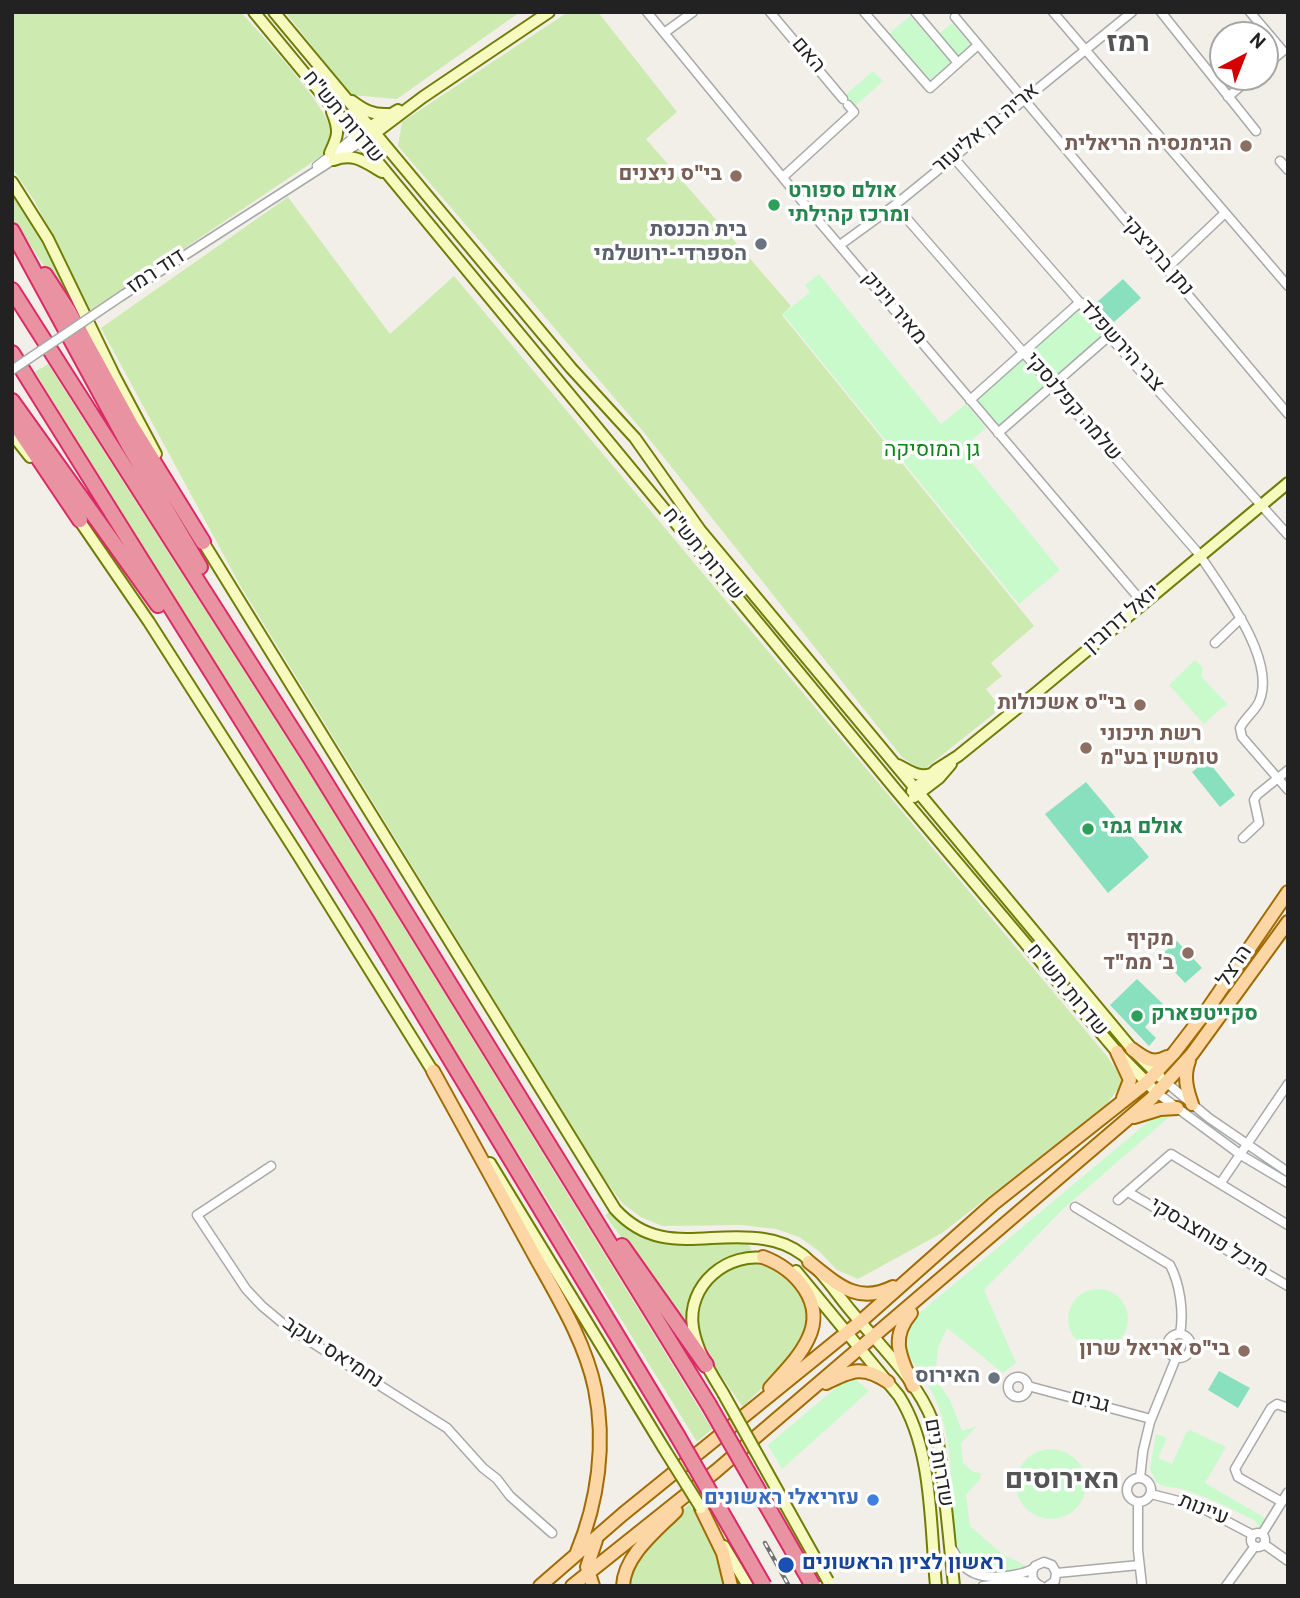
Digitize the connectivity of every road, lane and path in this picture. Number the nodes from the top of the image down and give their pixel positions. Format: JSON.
{"nodes":[{"id":1,"x":254,"y":12,"type":"edge"},
{"id":2,"x":274,"y":12,"type":"edge"},
{"id":3,"x":647,"y":12,"type":"edge"},
{"id":4,"x":693,"y":12,"type":"edge"},
{"id":5,"x":770,"y":12,"type":"edge"},
{"id":6,"x":864,"y":12,"type":"edge"},
{"id":7,"x":915,"y":12,"type":"edge"},
{"id":8,"x":1053,"y":12,"type":"edge"},
{"id":9,"x":1132,"y":12,"type":"edge"},
{"id":10,"x":1161,"y":12,"type":"edge"},
{"id":11,"x":547,"y":13,"type":"edge"},
{"id":12,"x":955,"y":17,"type":"dead end"},
{"id":13,"x":664,"y":33,"type":"junction"},
{"id":14,"x":978,"y":45,"type":"junction"},
{"id":15,"x":1086,"y":50,"type":"junction"},
{"id":16,"x":958,"y":63,"type":"junction"},
{"id":17,"x":336,"y":88,"type":"junction"},
{"id":18,"x":1234,"y":91,"type":"edge"},
{"id":19,"x":423,"y":97,"type":"junction"},
{"id":20,"x":1227,"y":97,"type":"junction"},
{"id":21,"x":327,"y":100,"type":"junction"},
{"id":22,"x":1023,"y":101,"type":"junction"},
{"id":23,"x":391,"y":113,"type":"junction"},
{"id":24,"x":387,"y":126,"type":"junction"},
{"id":25,"x":372,"y":131,"type":"junction"},
{"id":26,"x":1256,"y":131,"type":"dead end"},
{"id":27,"x":359,"y":139,"type":"junction"},
{"id":28,"x":332,"y":157,"type":"junction"},
{"id":29,"x":394,"y":157,"type":"junction"},
{"id":30,"x":954,"y":158,"type":"junction"},
{"id":31,"x":1280,"y":161,"type":"dead end"},
{"id":32,"x":1288,"y":170,"type":"edge"},
{"id":33,"x":389,"y":176,"type":"junction"},
{"id":34,"x":783,"y":177,"type":"junction"},
{"id":35,"x":12,"y":182,"type":"edge"},
{"id":36,"x":895,"y":205,"type":"junction"},
{"id":37,"x":1225,"y":213,"type":"junction"},
{"id":38,"x":12,"y":228,"type":"edge"},
{"id":39,"x":839,"y":246,"type":"junction"},
{"id":40,"x":1166,"y":269,"type":"junction"},
{"id":41,"x":1288,"y":286,"type":"edge"},
{"id":42,"x":12,"y":290,"type":"edge"},
{"id":43,"x":1080,"y":302,"type":"junction"},
{"id":44,"x":1109,"y":336,"type":"junction"},
{"id":45,"x":1023,"y":352,"type":"junction"},
{"id":46,"x":12,"y":353,"type":"edge"},
{"id":47,"x":12,"y":370,"type":"edge"},
{"id":48,"x":1052,"y":386,"type":"junction"},
{"id":49,"x":970,"y":400,"type":"junction"},
{"id":50,"x":12,"y":401,"type":"edge"},
{"id":51,"x":1288,"y":414,"type":"edge"},
{"id":52,"x":12,"y":419,"type":"edge"},
{"id":53,"x":998,"y":433,"type":"junction"},
{"id":54,"x":12,"y":434,"type":"edge"},
{"id":55,"x":1288,"y":483,"type":"edge"},
{"id":56,"x":1261,"y":504,"type":"junction"},
{"id":57,"x":80,"y":520,"type":"junction"},
{"id":58,"x":1288,"y":535,"type":"edge"},
{"id":59,"x":203,"y":542,"type":"junction"},
{"id":60,"x":1199,"y":554,"type":"junction"},
{"id":61,"x":1143,"y":603,"type":"junction"},
{"id":62,"x":1241,"y":618,"type":"junction"},
{"id":63,"x":1215,"y":643,"type":"dead end"},
{"id":64,"x":247,"y":730,"type":"junction"},
{"id":65,"x":311,"y":759,"type":"junction"},
{"id":66,"x":891,"y":761,"type":"junction"},
{"id":67,"x":1288,"y":770,"type":"edge"},
{"id":68,"x":935,"y":776,"type":"junction"},
{"id":69,"x":1279,"y":779,"type":"junction"},
{"id":70,"x":1288,"y":790,"type":"edge"},
{"id":71,"x":917,"y":791,"type":"junction"},
{"id":72,"x":906,"y":801,"type":"junction"},
{"id":73,"x":939,"y":819,"type":"junction"},
{"id":74,"x":1243,"y":838,"type":"dead end"},
{"id":75,"x":1288,"y":892,"type":"edge"},
{"id":76,"x":1288,"y":922,"type":"edge"},
{"id":77,"x":1132,"y":1049,"type":"junction"},
{"id":78,"x":1117,"y":1052,"type":"junction"},
{"id":79,"x":1174,"y":1053,"type":"junction"},
{"id":80,"x":1192,"y":1054,"type":"junction"},
{"id":81,"x":433,"y":1070,"type":"junction"},
{"id":82,"x":1155,"y":1073,"type":"junction"},
{"id":83,"x":1146,"y":1083,"type":"junction"},
{"id":84,"x":1167,"y":1083,"type":"junction"},
{"id":85,"x":1288,"y":1084,"type":"edge"},
{"id":86,"x":1157,"y":1093,"type":"junction"},
{"id":87,"x":1121,"y":1102,"type":"junction"},
{"id":88,"x":1192,"y":1104,"type":"junction"},
{"id":89,"x":1177,"y":1108,"type":"junction"},
{"id":90,"x":1130,"y":1118,"type":"junction"},
{"id":91,"x":1248,"y":1146,"type":"junction"},
{"id":92,"x":1241,"y":1155,"type":"junction"},
{"id":93,"x":562,"y":1163,"type":"junction"},
{"id":94,"x":271,"y":1166,"type":"dead end"},
{"id":95,"x":1288,"y":1172,"type":"edge"},
{"id":96,"x":1288,"y":1183,"type":"edge"},
{"id":97,"x":1223,"y":1186,"type":"junction"},
{"id":98,"x":1128,"y":1192,"type":"junction"},
{"id":99,"x":1118,"y":1200,"type":"dead end"},
{"id":100,"x":1075,"y":1207,"type":"dead end"},
{"id":101,"x":1288,"y":1225,"type":"edge"},
{"id":102,"x":763,"y":1257,"type":"junction"},
{"id":103,"x":810,"y":1262,"type":"junction"},
{"id":104,"x":919,"y":1269,"type":"junction"},
{"id":105,"x":947,"y":1275,"type":"junction"},
{"id":106,"x":1288,"y":1286,"type":"edge"},
{"id":107,"x":860,"y":1322,"type":"junction"},
{"id":108,"x":848,"y":1332,"type":"junction"},
{"id":109,"x":1180,"y":1334,"type":"junction"},
{"id":110,"x":874,"y":1338,"type":"junction"},
{"id":111,"x":861,"y":1349,"type":"junction"},
{"id":112,"x":1176,"y":1358,"type":"junction"},
{"id":113,"x":706,"y":1365,"type":"junction"},
{"id":114,"x":888,"y":1382,"type":"junction"},
{"id":115,"x":913,"y":1386,"type":"junction"},
{"id":116,"x":1028,"y":1386,"type":"dead end"},
{"id":117,"x":799,"y":1399,"type":"junction"},
{"id":118,"x":1288,"y":1408,"type":"edge"},
{"id":119,"x":1151,"y":1419,"type":"junction"},
{"id":120,"x":734,"y":1426,"type":"junction"},
{"id":121,"x":716,"y":1471,"type":"junction"},
{"id":122,"x":1140,"y":1478,"type":"junction"},
{"id":123,"x":1288,"y":1492,"type":"edge"},
{"id":124,"x":1151,"y":1494,"type":"junction"},
{"id":125,"x":1282,"y":1502,"type":"junction"},
{"id":126,"x":1138,"y":1503,"type":"junction"},
{"id":127,"x":701,"y":1508,"type":"junction"},
{"id":128,"x":552,"y":1534,"type":"dead end"},
{"id":129,"x":600,"y":1534,"type":"junction"},
{"id":130,"x":1257,"y":1534,"type":"junction"},
{"id":131,"x":949,"y":1542,"type":"junction"},
{"id":132,"x":1259,"y":1545,"type":"junction"},
{"id":133,"x":576,"y":1554,"type":"junction"},
{"id":134,"x":1288,"y":1561,"type":"edge"},
{"id":135,"x":1139,"y":1565,"type":"junction"},
{"id":136,"x":1034,"y":1568,"type":"junction"},
{"id":137,"x":588,"y":1573,"type":"junction"},
{"id":138,"x":1056,"y":1573,"type":"junction"},
{"id":139,"x":830,"y":1583,"type":"edge"},
{"id":140,"x":1039,"y":1585,"type":"edge"},
{"id":141,"x":540,"y":1586,"type":"edge"},
{"id":142,"x":572,"y":1586,"type":"edge"},
{"id":143,"x":593,"y":1586,"type":"edge"},
{"id":144,"x":623,"y":1586,"type":"edge"},
{"id":145,"x":731,"y":1586,"type":"edge"},
{"id":146,"x":748,"y":1586,"type":"edge"},
{"id":147,"x":764,"y":1586,"type":"edge"},
{"id":148,"x":813,"y":1586,"type":"edge"},
{"id":149,"x":936,"y":1586,"type":"edge"},
{"id":150,"x":954,"y":1586,"type":"edge"},
{"id":151,"x":984,"y":1586,"type":"edge"},
{"id":152,"x":1048,"y":1586,"type":"edge"},
{"id":153,"x":1142,"y":1586,"type":"edge"},
{"id":154,"x":1226,"y":1586,"type":"edge"}],
"edges":[{"from":1,"to":21,"type":"main road","name":"שדרות תש\"ח"},
{"from":2,"to":17,"type":"main road","name":"שדרות תש\"ח"},
{"from":3,"to":13,"type":"street","name":"מאיר ויניק"},
{"from":4,"to":13,"type":"street"},
{"from":5,"to":34,"type":"street","name":"האם"},
{"from":6,"to":16,"type":"street"},
{"from":7,"to":16,"type":"street"},
{"from":8,"to":15,"type":"street"},
{"from":9,"to":15,"type":"street","name":"אריה בן אליעזר"},
{"from":10,"to":20,"type":"street"},
{"from":11,"to":19,"type":"main road","name":"דוד רמז"},
{"from":12,"to":14,"type":"street","name":"נתן ברניצקי"},
{"from":13,"to":34,"type":"street","name":"מאיר ויניק"},
{"from":14,"to":16,"type":"street"},
{"from":14,"to":22,"type":"street","name":"נתן ברניצקי"},
{"from":15,"to":22,"type":"street","name":"אריה בן אליעזר"},
{"from":15,"to":37,"type":"street"},
{"from":17,"to":23,"type":"main road"},
{"from":17,"to":25,"type":"main road","name":"שדרות תש\"ח"},
{"from":18,"to":20,"type":"street"},
{"from":19,"to":23,"type":"main road","name":"דוד רמז"},
{"from":19,"to":24,"type":"main road","name":"דוד רמז"},
{"from":20,"to":26,"type":"street"},
{"from":21,"to":27,"type":"main road","name":"שדרות תש\"ח"},
{"from":21,"to":28,"type":"main road"},
{"from":22,"to":30,"type":"street","name":"אריה בן אליעזר"},
{"from":22,"to":40,"type":"street","name":"נתן ברניצקי"},
{"from":23,"to":25,"type":"main road","name":"דוד רמז"},
{"from":24,"to":25,"type":"main road","name":"דוד רמז"},
{"from":24,"to":29,"type":"main road"},
{"from":25,"to":27,"type":"main road","name":"דוד רמז"},
{"from":25,"to":29,"type":"main road","name":"שדרות תש\"ח"},
{"from":27,"to":28,"type":"street","name":"דוד רמז"},
{"from":27,"to":33,"type":"main road","name":"שדרות תש\"ח"},
{"from":28,"to":33,"type":"main road"},
{"from":28,"to":47,"type":"street","name":"דוד רמז","bridge":true},
{"from":29,"to":66,"type":"main road","name":"שדרות תש\"ח"},
{"from":30,"to":36,"type":"street","name":"אריה בן אליעזר"},
{"from":30,"to":43,"type":"street","name":"צבי הירשפלד"},
{"from":31,"to":32,"type":"street"},
{"from":33,"to":72,"type":"main road","name":"שדרות תש\"ח"},
{"from":34,"to":39,"type":"street","name":"מאיר ויניק"},
{"from":35,"to":59,"type":"main road","name":"שדרות נים"},
{"from":36,"to":39,"type":"street","name":"אריה בן אליעזר"},
{"from":36,"to":45,"type":"street","name":"שלמה קפלנסקי"},
{"from":37,"to":40,"type":"street"},
{"from":37,"to":41,"type":"street"},
{"from":38,"to":59,"type":"highway"},
{"from":38,"to":65,"type":"highway"},
{"from":39,"to":49,"type":"street","name":"מאיר ויניק"},
{"from":40,"to":51,"type":"street","name":"נתן ברניצקי"},
{"from":42,"to":65,"type":"highway"},
{"from":43,"to":44,"type":"street","name":"צבי הירשפלד"},
{"from":43,"to":45,"type":"street"},
{"from":44,"to":48,"type":"street"},
{"from":44,"to":56,"type":"street","name":"צבי הירשפלד"},
{"from":45,"to":48,"type":"street","name":"שלמה קפלנסקי"},
{"from":45,"to":49,"type":"street"},
{"from":46,"to":64,"type":"highway"},
{"from":48,"to":53,"type":"street"},
{"from":48,"to":60,"type":"street","name":"שלמה קפלנסקי"},
{"from":49,"to":53,"type":"street","name":"מאיר ויניק"},
{"from":50,"to":64,"type":"highway"},
{"from":52,"to":57,"type":"highway"},
{"from":53,"to":61,"type":"street","name":"מאיר ויניק"},
{"from":54,"to":57,"type":"main road"},
{"from":55,"to":56,"type":"main road","name":"יואל דרובין"},
{"from":56,"to":58,"type":"street","name":"צבי הירשפלד"},
{"from":56,"to":60,"type":"main road","name":"יואל דרובין"},
{"from":57,"to":81,"type":"main road"},
{"from":59,"to":103,"type":"main road","name":"שדרות נים"},
{"from":60,"to":61,"type":"main road","name":"יואל דרובין"},
{"from":60,"to":62,"type":"street","name":"שלמה קפלנסקי"},
{"from":61,"to":68,"type":"main road","name":"יואל דרובין"},
{"from":62,"to":63,"type":"street"},
{"from":62,"to":69,"type":"street","name":"שלמה קפלנסקי"},
{"from":64,"to":147,"type":"highway","bridge":true},
{"from":65,"to":93,"type":"highway"},
{"from":66,"to":68,"type":"main road"},
{"from":66,"to":71,"type":"main road","name":"שדרות תש\"ח"},
{"from":67,"to":69,"type":"street"},
{"from":68,"to":71,"type":"main road","name":"יואל דרובין"},
{"from":68,"to":73,"type":"main road"},
{"from":69,"to":70,"type":"street"},
{"from":69,"to":74,"type":"street"},
{"from":71,"to":72,"type":"main road","name":"יואל דרובין"},
{"from":71,"to":73,"type":"main road","name":"שדרות תש\"ח"},
{"from":72,"to":78,"type":"main road","name":"שדרות תש\"ח"},
{"from":73,"to":77,"type":"main road","name":"שדרות תש\"ח"},
{"from":75,"to":79,"type":"main road","name":"הרצל"},
{"from":76,"to":80,"type":"main road","name":"הרצל"},
{"from":77,"to":79,"type":"main road"},
{"from":77,"to":82,"type":"main road","name":"שדרות תש\"ח"},
{"from":78,"to":83,"type":"main road","name":"שדרות תש\"ח"},
{"from":78,"to":87,"type":"main road"},
{"from":79,"to":82,"type":"main road","name":"הרצל"},
{"from":80,"to":84,"type":"main road","name":"הרצל"},
{"from":80,"to":88,"type":"main road"},
{"from":81,"to":127,"type":"main road","bridge":true},
{"from":81,"to":133,"type":"main road"},
{"from":82,"to":83,"type":"main road","name":"הרצל"},
{"from":82,"to":84,"type":"main road","name":"שדרות תש\"ח"},
{"from":83,"to":86,"type":"main road","name":"שדרות תש\"ח"},
{"from":83,"to":87,"type":"main road","name":"הרצל"},
{"from":84,"to":86,"type":"main road","name":"הרצל"},
{"from":84,"to":88,"type":"street"},
{"from":85,"to":91,"type":"street"},
{"from":86,"to":89,"type":"street"},
{"from":86,"to":90,"type":"main road","name":"הרצל"},
{"from":87,"to":104,"type":"main road","name":"הרצל"},
{"from":88,"to":91,"type":"street"},
{"from":89,"to":90,"type":"main road"},
{"from":89,"to":92,"type":"street"},
{"from":90,"to":105,"type":"main road","name":"הרצל"},
{"from":91,"to":92,"type":"street"},
{"from":91,"to":95,"type":"street"},
{"from":92,"to":96,"type":"street"},
{"from":92,"to":97,"type":"street"},
{"from":93,"to":113,"type":"highway"},
{"from":93,"to":148,"type":"highway","bridge":true},
{"from":94,"to":128,"type":"street","name":"נחמיאס יעקב"},
{"from":97,"to":98,"type":"street","name":"מיכל פוחצבסקי"},
{"from":97,"to":101,"type":"street","name":"מיכל פוחצבסקי"},
{"from":98,"to":99,"type":"street","name":"מיכל פוחצבסקי"},
{"from":98,"to":106,"type":"street","name":"מיכל פוחצבסקי"},
{"from":100,"to":109,"type":"street"},
{"from":102,"to":108,"type":"main road","name":"שדרות נים"},
{"from":102,"to":113,"type":"main road"},
{"from":102,"to":120,"type":"main road"},
{"from":103,"to":104,"type":"main road"},
{"from":103,"to":107,"type":"main road","name":"שדרות נים"},
{"from":104,"to":107,"type":"main road"},
{"from":105,"to":110,"type":"main road"},
{"from":105,"to":115,"type":"main road"},
{"from":107,"to":108,"type":"main road"},
{"from":107,"to":110,"type":"main road","name":"שדרות נים"},
{"from":108,"to":111,"type":"main road","name":"שדרות נים"},
{"from":108,"to":120,"type":"main road"},
{"from":109,"to":112,"type":"street"},
{"from":109,"to":112,"type":"street"},
{"from":110,"to":111,"type":"main road"},
{"from":110,"to":115,"type":"main road","name":"שדרות נים"},
{"from":111,"to":114,"type":"main road","name":"שדרות נים"},
{"from":111,"to":117,"type":"main road"},
{"from":112,"to":119,"type":"street"},
{"from":113,"to":139,"type":"main road","bridge":true},
{"from":114,"to":117,"type":"main road"},
{"from":114,"to":149,"type":"main road","name":"שדרות נים"},
{"from":115,"to":131,"type":"main road","name":"שדרות נים"},
{"from":116,"to":119,"type":"street","name":"גבים"},
{"from":117,"to":121,"type":"main road"},
{"from":118,"to":125,"type":"street"},
{"from":119,"to":122,"type":"street"},
{"from":120,"to":129,"type":"main road"},
{"from":121,"to":137,"type":"main road"},
{"from":121,"to":144,"type":"main road"},
{"from":122,"to":124,"type":"street"},
{"from":122,"to":126,"type":"street"},
{"from":123,"to":125,"type":"street"},
{"from":124,"to":126,"type":"street"},
{"from":124,"to":130,"type":"street","name":"עיינות"},
{"from":125,"to":130,"type":"street"},
{"from":126,"to":135,"type":"street"},
{"from":127,"to":145,"type":"main road"},
{"from":127,"to":146,"type":"main road"},
{"from":129,"to":133,"type":"main road"},
{"from":129,"to":137,"type":"main road"},
{"from":130,"to":132,"type":"street"},
{"from":130,"to":132,"type":"street"},
{"from":131,"to":136,"type":"street"},
{"from":131,"to":150,"type":"main road","name":"שדרות נים"},
{"from":132,"to":134,"type":"street"},
{"from":132,"to":154,"type":"street"},
{"from":133,"to":141,"type":"main road"},
{"from":135,"to":138,"type":"street"},
{"from":135,"to":153,"type":"street"},
{"from":136,"to":138,"type":"street"},
{"from":136,"to":140,"type":"street"},
{"from":137,"to":142,"type":"main road"},
{"from":137,"to":143,"type":"main road"},
{"from":138,"to":152,"type":"street"},
{"from":140,"to":151,"type":"street"}]}
